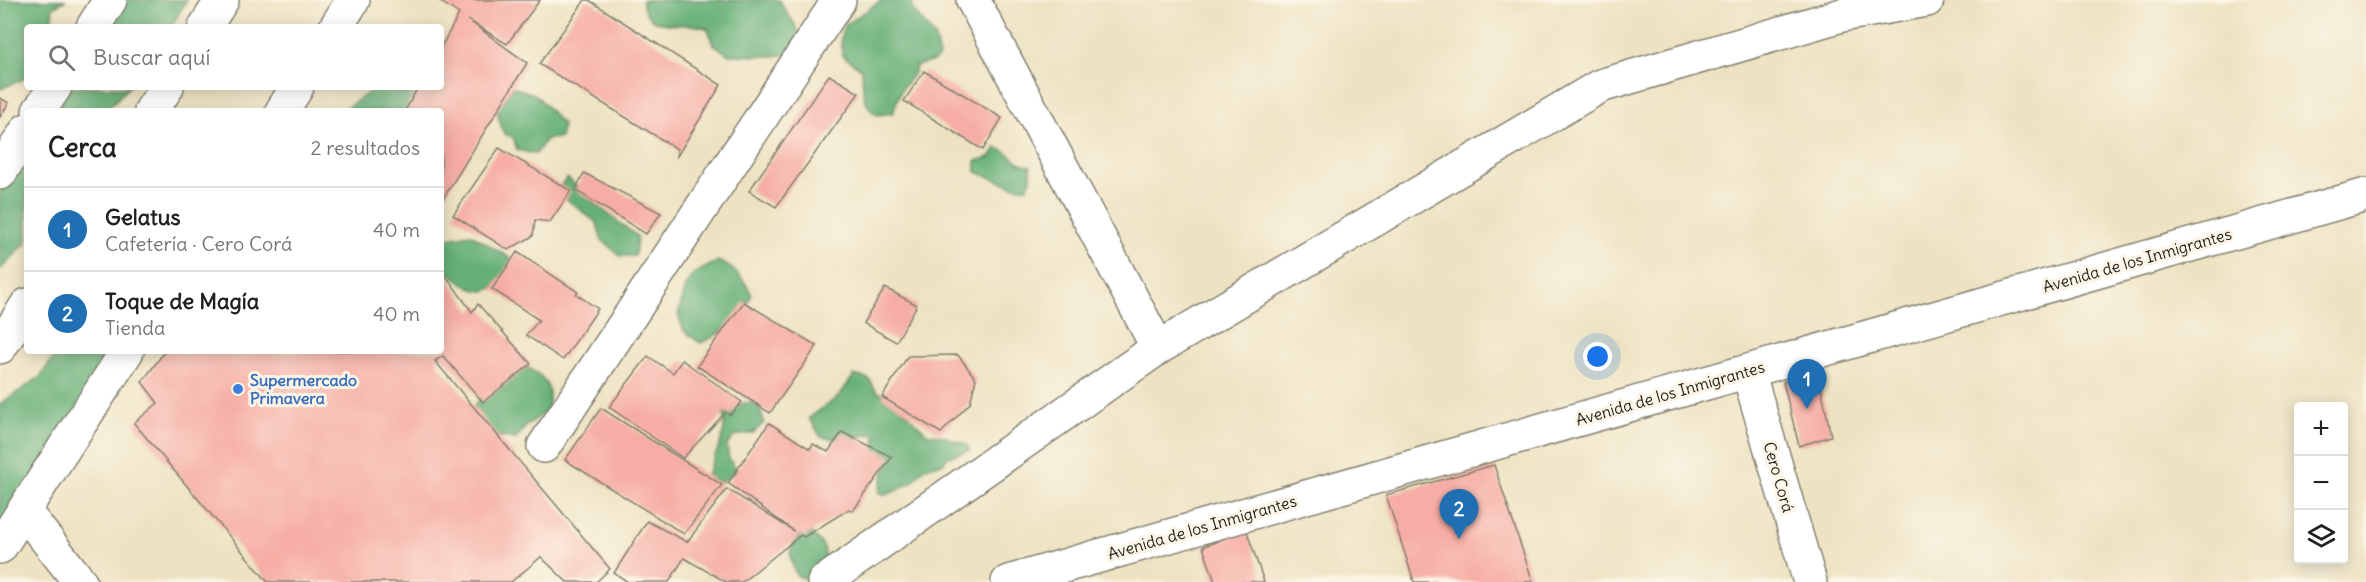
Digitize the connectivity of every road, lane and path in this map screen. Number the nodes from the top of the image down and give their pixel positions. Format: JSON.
{"nodes":[{"id":1,"x":110,"y":0,"type":"edge"},
{"id":2,"x":222,"y":0,"type":"edge"},
{"id":3,"x":353,"y":0,"type":"edge"},
{"id":4,"x":838,"y":0,"type":"edge"},
{"id":5,"x":973,"y":0,"type":"edge"},
{"id":6,"x":1927,"y":0,"type":"edge"},
{"id":7,"x":1837,"y":7,"type":"edge"},
{"id":8,"x":95,"y":24,"type":"edge"},
{"id":9,"x":207,"y":24,"type":"edge"},
{"id":10,"x":338,"y":24,"type":"edge"},
{"id":11,"x":53,"y":90,"type":"edge"},
{"id":12,"x":164,"y":90,"type":"edge"},
{"id":13,"x":295,"y":90,"type":"edge"},
{"id":14,"x":41,"y":108,"type":"edge"},
{"id":15,"x":153,"y":108,"type":"edge"},
{"id":16,"x":284,"y":108,"type":"edge"},
{"id":17,"x":24,"y":135,"type":"edge"},
{"id":18,"x":0,"y":173,"type":"edge"},
{"id":19,"x":2366,"y":195,"type":"edge"},
{"id":20,"x":24,"y":309,"type":"edge"},
{"id":21,"x":0,"y":347,"type":"edge"},
{"id":22,"x":1158,"y":348,"type":"junction"},
{"id":23,"x":125,"y":354,"type":"edge"},
{"id":24,"x":1748,"y":371,"type":"junction"},
{"id":25,"x":544,"y":446,"type":"dead end"},
{"id":26,"x":24,"y":511,"type":"junction"},
{"id":27,"x":0,"y":547,"type":"edge"},
{"id":28,"x":1051,"y":576,"type":"edge"},
{"id":29,"x":80,"y":582,"type":"edge"},
{"id":30,"x":824,"y":582,"type":"edge"},
{"id":31,"x":1008,"y":582,"type":"edge"},
{"id":32,"x":1810,"y":582,"type":"edge"}],
"edges":[{"from":1,"to":8,"type":"main road"},
{"from":2,"to":9,"type":"main road"},
{"from":3,"to":10,"type":"main road"},
{"from":4,"to":25,"type":"main road"},
{"from":5,"to":22,"type":"main road"},
{"from":6,"to":7,"type":"main road"},
{"from":7,"to":22,"type":"main road"},
{"from":11,"to":14,"type":"main road"},
{"from":12,"to":15,"type":"main road"},
{"from":13,"to":16,"type":"main road"},
{"from":17,"to":18,"type":"main road"},
{"from":19,"to":24,"type":"main road","name":"Avenida de los Inmigrantes"},
{"from":20,"to":21,"type":"main road"},
{"from":22,"to":30,"type":"main road"},
{"from":23,"to":26,"type":"main road"},
{"from":24,"to":28,"type":"main road","name":"Avenida de los Inmigrantes"},
{"from":24,"to":32,"type":"main road","name":"Cero Corá"},
{"from":26,"to":27,"type":"main road"},
{"from":26,"to":29,"type":"main road"},
{"from":28,"to":31,"type":"main road","name":"Avenida de los Inmigrantes"}]}
